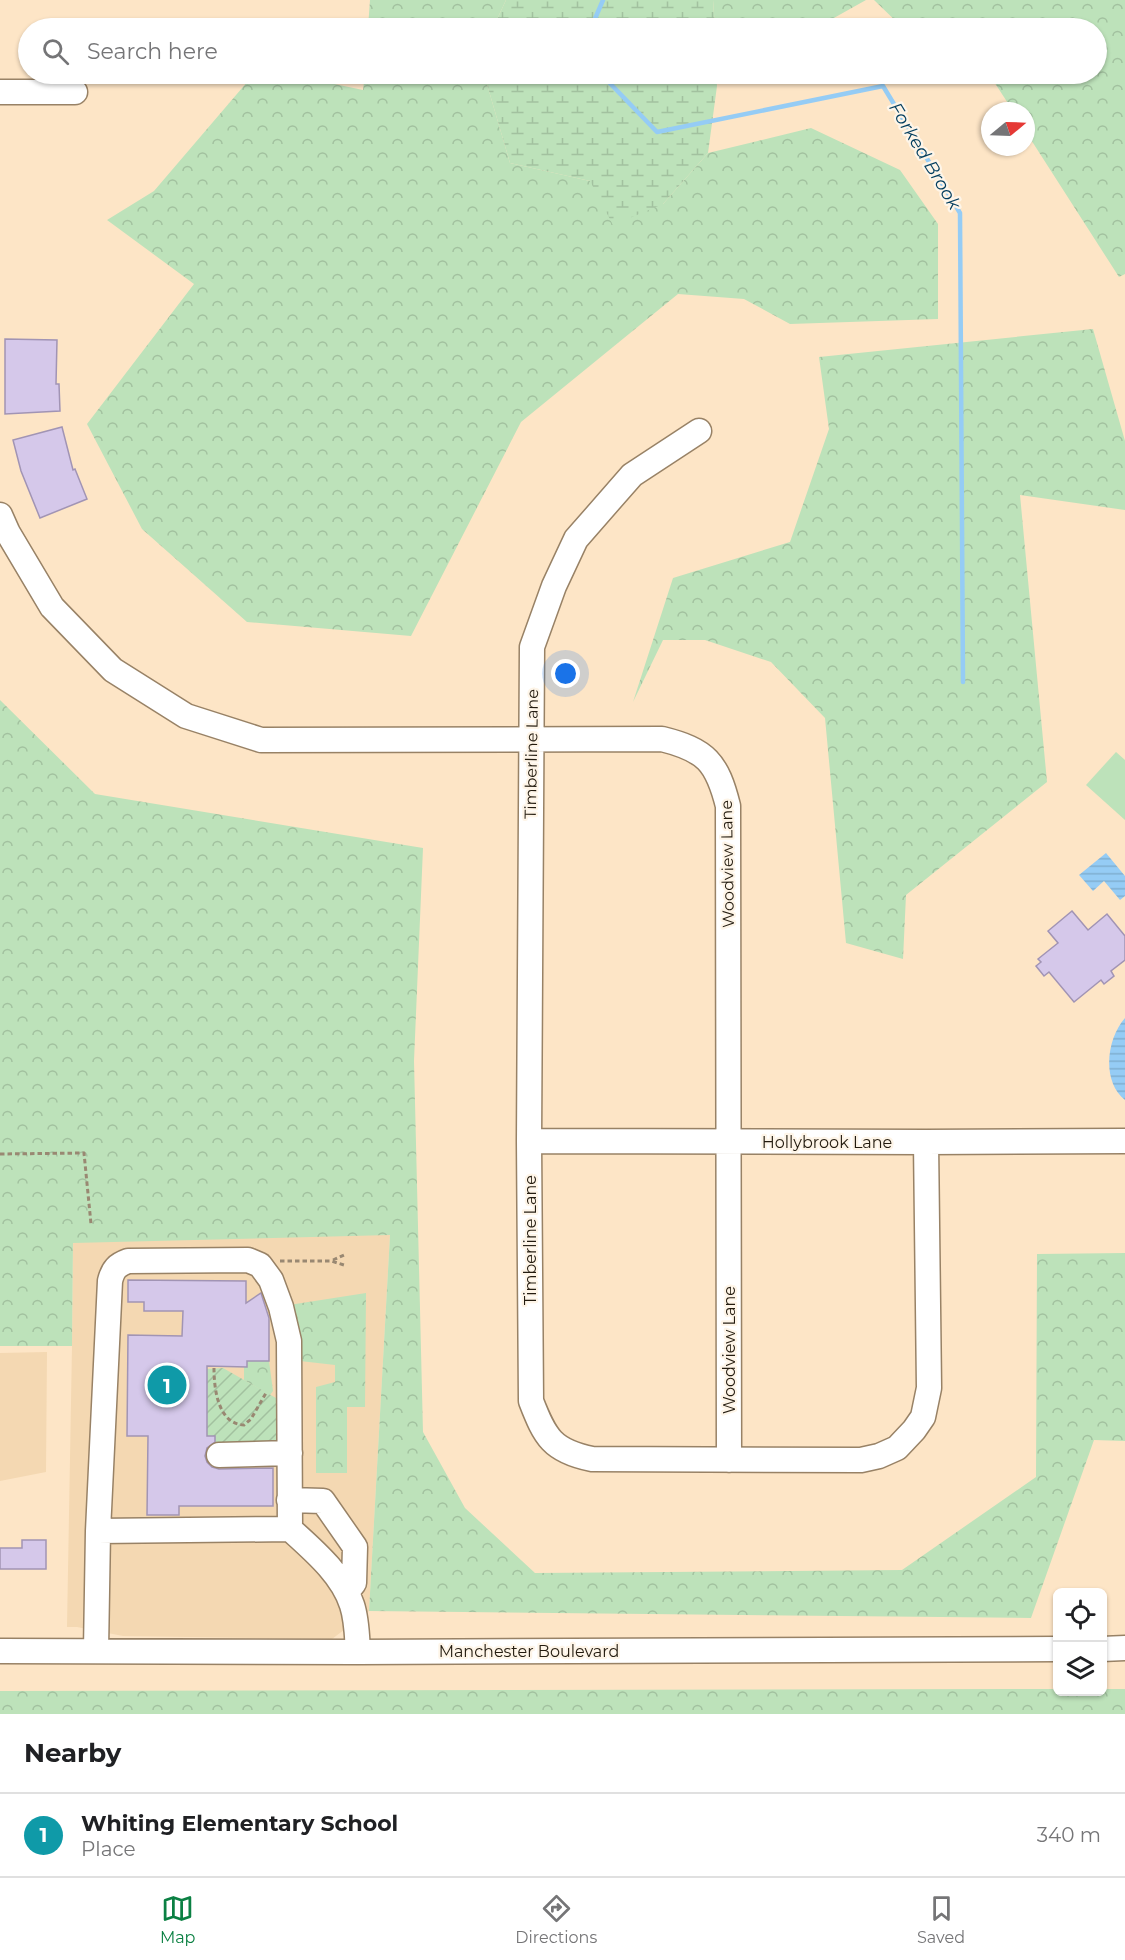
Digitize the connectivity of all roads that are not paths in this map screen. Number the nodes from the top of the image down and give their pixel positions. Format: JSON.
{"nodes":[{"id":1,"x":0,"y":92,"type":"edge"},
{"id":2,"x":75,"y":92,"type":"dead end"},
{"id":3,"x":699,"y":431,"type":"dead end"},
{"id":4,"x":0,"y":515,"type":"edge"},
{"id":5,"x":530,"y":738,"type":"junction"},
{"id":6,"x":529,"y":1141,"type":"junction"},
{"id":7,"x":728,"y":1141,"type":"junction"},
{"id":8,"x":1125,"y":1141,"type":"edge"},
{"id":9,"x":926,"y":1142,"type":"junction"},
{"id":10,"x":290,"y":1453,"type":"junction"},
{"id":11,"x":219,"y":1455,"type":"dead end"},
{"id":12,"x":729,"y":1460,"type":"junction"},
{"id":13,"x":289,"y":1500,"type":"junction"},
{"id":14,"x":290,"y":1529,"type":"junction"},
{"id":15,"x":98,"y":1531,"type":"junction"},
{"id":16,"x":347,"y":1592,"type":"junction"},
{"id":17,"x":1107,"y":1648,"type":"edge"},
{"id":18,"x":1125,"y":1648,"type":"edge"},
{"id":19,"x":1053,"y":1649,"type":"edge"},
{"id":20,"x":0,"y":1650,"type":"edge"},
{"id":21,"x":96,"y":1650,"type":"junction"},
{"id":22,"x":358,"y":1652,"type":"junction"}],
"edges":[{"from":1,"to":2,"type":"street"},
{"from":3,"to":5,"type":"street","name":"Timberline Lane"},
{"from":4,"to":5,"type":"street","name":"Woodview Lane"},
{"from":5,"to":6,"type":"street","name":"Timberline Lane"},
{"from":5,"to":7,"type":"street","name":"Woodview Lane"},
{"from":6,"to":7,"type":"street","name":"Hollybrook Lane"},
{"from":6,"to":12,"type":"street","name":"Timberline Lane"},
{"from":7,"to":9,"type":"street","name":"Hollybrook Lane"},
{"from":7,"to":12,"type":"street","name":"Woodview Lane"},
{"from":8,"to":9,"type":"street","name":"Hollybrook Lane"},
{"from":9,"to":12,"type":"street","name":"Timberline Lane"},
{"from":10,"to":11,"type":"street"},
{"from":10,"to":13,"type":"street"},
{"from":10,"to":15,"type":"street"},
{"from":13,"to":14,"type":"street"},
{"from":13,"to":16,"type":"street"},
{"from":14,"to":15,"type":"street"},
{"from":14,"to":16,"type":"street"},
{"from":15,"to":21,"type":"street"},
{"from":16,"to":22,"type":"street"},
{"from":17,"to":18,"type":"street"},
{"from":19,"to":22,"type":"street","name":"Manchester Boulevard"},
{"from":20,"to":21,"type":"street","name":"Manchester Boulevard"},
{"from":21,"to":22,"type":"street","name":"Manchester Boulevard"}]}
